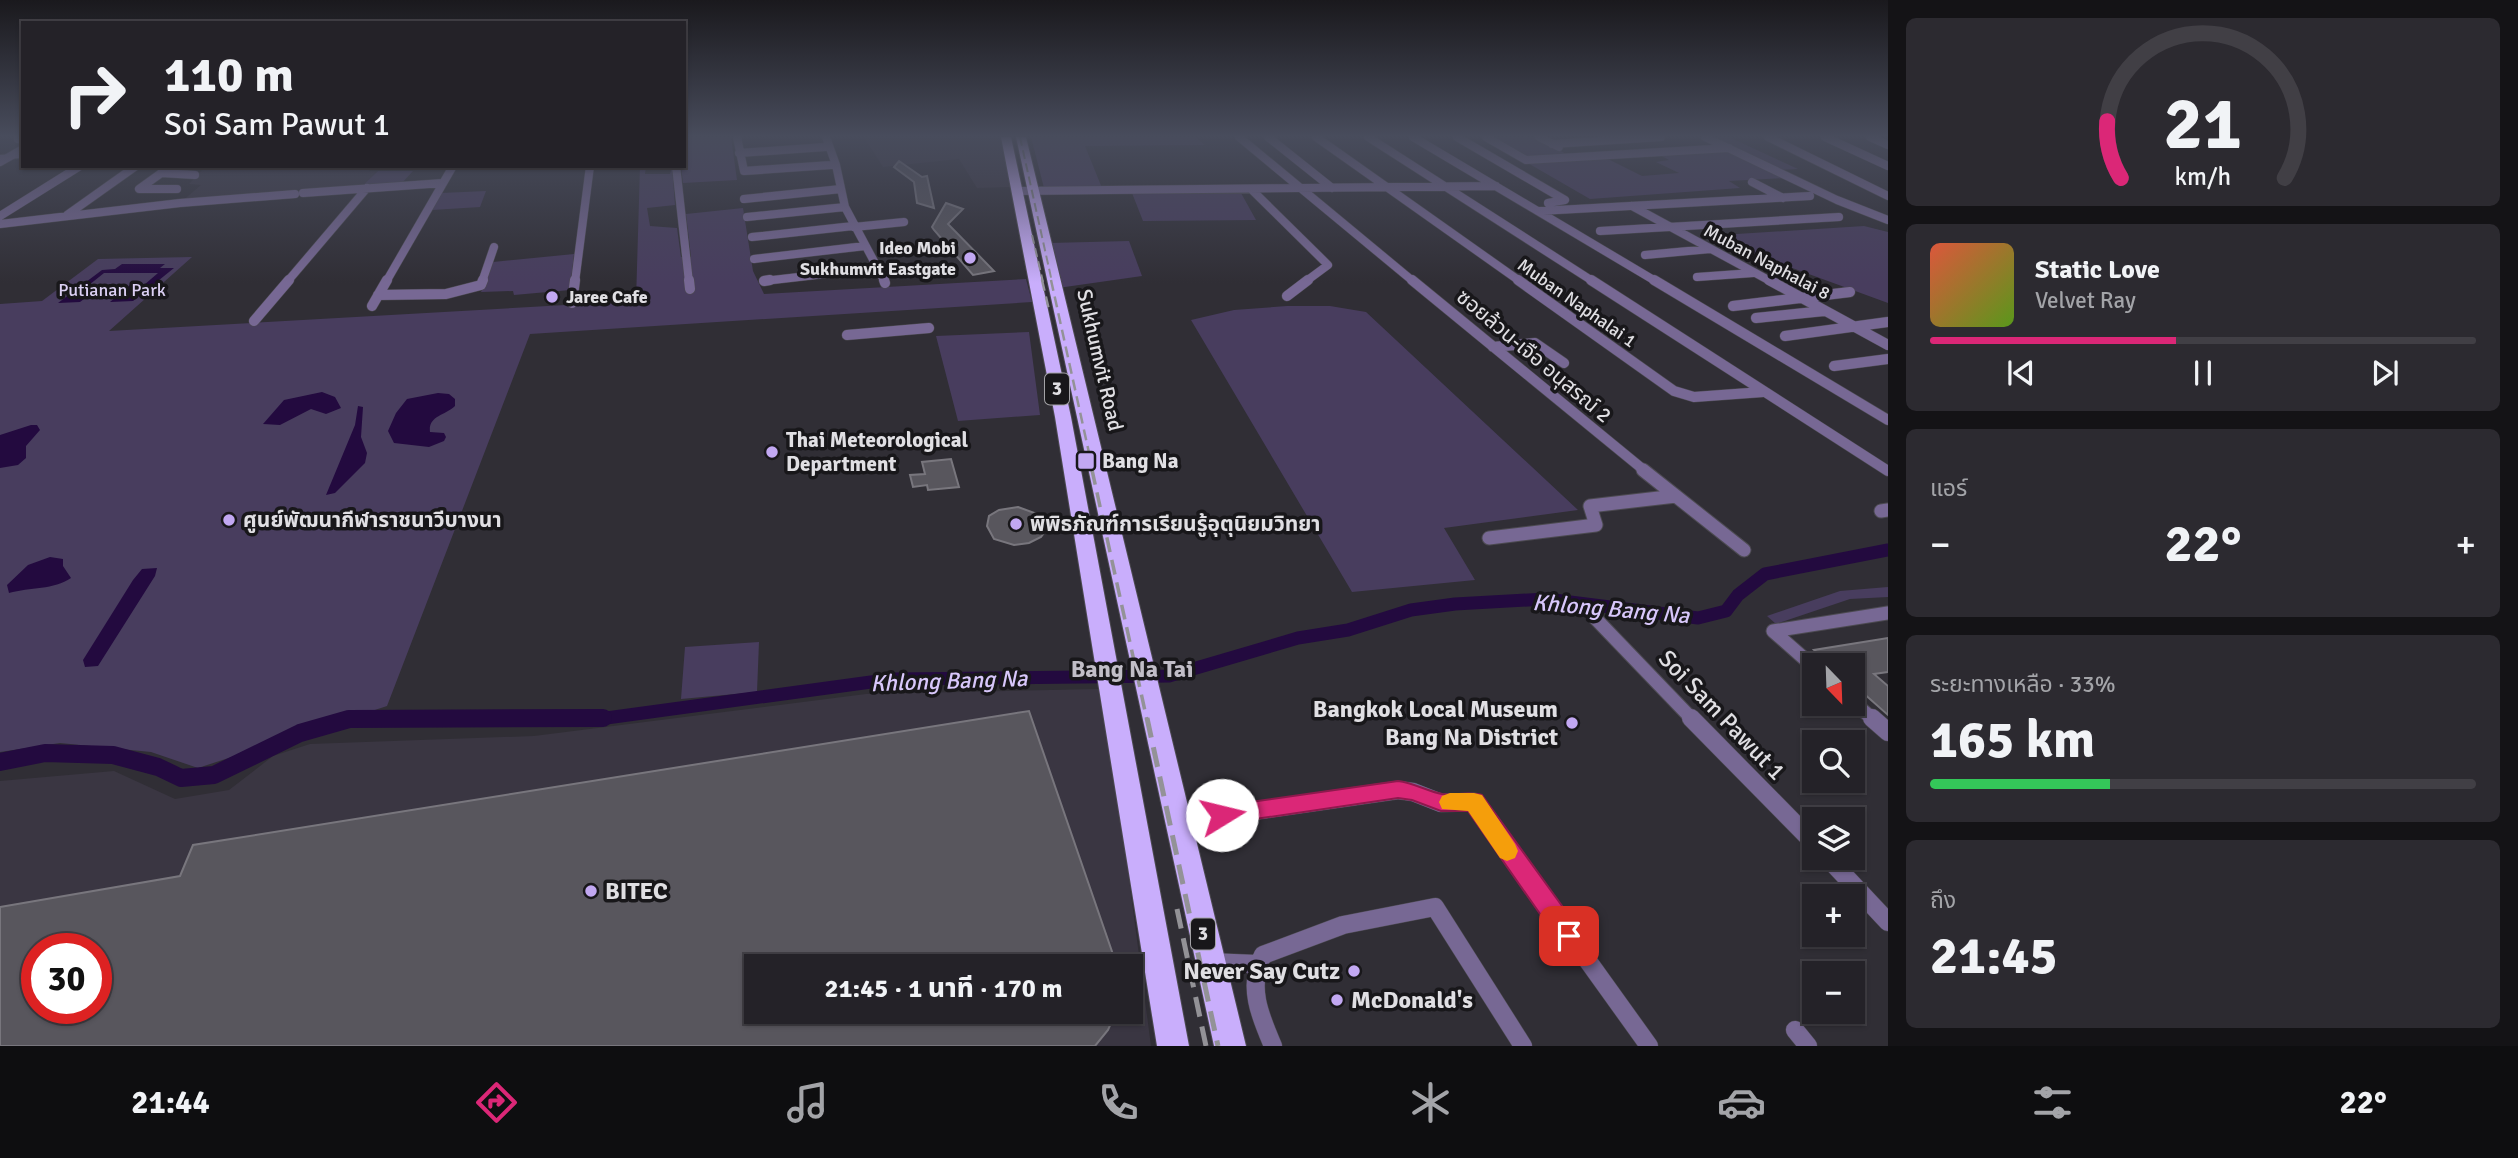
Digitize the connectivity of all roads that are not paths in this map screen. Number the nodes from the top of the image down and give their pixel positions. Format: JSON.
{"nodes":[{"id":1,"x":48,"y":186,"type":"edge"},
{"id":2,"x":109,"y":186,"type":"edge"},
{"id":3,"x":144,"y":186,"type":"edge"},
{"id":4,"x":401,"y":186,"type":"edge"},
{"id":5,"x":441,"y":186,"type":"edge"},
{"id":6,"x":587,"y":186,"type":"edge"},
{"id":7,"x":678,"y":186,"type":"edge"},
{"id":8,"x":840,"y":186,"type":"edge"},
{"id":9,"x":1022,"y":186,"type":"edge"},
{"id":10,"x":1024,"y":186,"type":"edge"},
{"id":11,"x":1298,"y":186,"type":"edge"},
{"id":12,"x":1329,"y":186,"type":"edge"},
{"id":13,"x":1443,"y":186,"type":"edge"},
{"id":14,"x":1496,"y":186,"type":"joint"},
{"id":15,"x":1541,"y":186,"type":"edge"},
{"id":16,"x":1758,"y":186,"type":"edge"},
{"id":17,"x":1808,"y":186,"type":"edge"},
{"id":18,"x":1867,"y":186,"type":"edge"},
{"id":19,"x":1388,"y":187,"type":"junction"},
{"id":20,"x":368,"y":188,"type":"junction"},
{"id":21,"x":1301,"y":188,"type":"junction"},
{"id":22,"x":1332,"y":188,"type":"junction"},
{"id":23,"x":1446,"y":188,"type":"junction"},
{"id":24,"x":177,"y":189,"type":"dead end"},
{"id":25,"x":841,"y":189,"type":"junction"},
{"id":26,"x":1251,"y":189,"type":"junction"},
{"id":27,"x":1024,"y":191,"type":"junction"},
{"id":28,"x":1810,"y":196,"type":"dead end"},
{"id":29,"x":1888,"y":196,"type":"edge"},
{"id":30,"x":1784,"y":198,"type":"junction"},
{"id":31,"x":744,"y":199,"type":"dead end"},
{"id":32,"x":1767,"y":199,"type":"junction"},
{"id":33,"x":1526,"y":204,"type":"junction"},
{"id":34,"x":1632,"y":206,"type":"junction"},
{"id":35,"x":1778,"y":206,"type":"dead end"},
{"id":36,"x":845,"y":207,"type":"junction"},
{"id":37,"x":1539,"y":211,"type":"junction"},
{"id":38,"x":1789,"y":212,"type":"dead end"},
{"id":39,"x":0,"y":216,"type":"edge"},
{"id":40,"x":67,"y":216,"type":"junction"},
{"id":41,"x":747,"y":217,"type":"dead end"},
{"id":42,"x":1839,"y":217,"type":"dead end"},
{"id":43,"x":1801,"y":219,"type":"junction"},
{"id":44,"x":1888,"y":220,"type":"edge"},
{"id":45,"x":904,"y":222,"type":"dead end"},
{"id":46,"x":0,"y":224,"type":"edge"},
{"id":47,"x":1667,"y":225,"type":"junction"},
{"id":48,"x":854,"y":227,"type":"junction"},
{"id":49,"x":1600,"y":232,"type":"dead end"},
{"id":50,"x":752,"y":237,"type":"dead end"},
{"id":51,"x":865,"y":246,"type":"junction"},
{"id":52,"x":494,"y":247,"type":"dead end"},
{"id":53,"x":1710,"y":249,"type":"junction"},
{"id":54,"x":1645,"y":256,"type":"dead end"},
{"id":55,"x":754,"y":259,"type":"dead end"},
{"id":56,"x":877,"y":268,"type":"junction"},
{"id":57,"x":1753,"y":273,"type":"junction"},
{"id":58,"x":1698,"y":277,"type":"dead end"},
{"id":59,"x":764,"y":281,"type":"dead end"},
{"id":60,"x":885,"y":283,"type":"dead end"},
{"id":61,"x":283,"y":286,"type":"junction"},
{"id":62,"x":269,"y":287,"type":"dead end"},
{"id":63,"x":690,"y":289,"type":"dead end"},
{"id":64,"x":1850,"y":292,"type":"dead end"},
{"id":65,"x":379,"y":295,"type":"junction"},
{"id":66,"x":1287,"y":296,"type":"dead end"},
{"id":67,"x":1800,"y":298,"type":"junction"},
{"id":68,"x":572,"y":303,"type":"dead end"},
{"id":69,"x":372,"y":306,"type":"dead end"},
{"id":70,"x":1733,"y":306,"type":"dead end"},
{"id":71,"x":1824,"y":311,"type":"junction"},
{"id":72,"x":1756,"y":318,"type":"dead end"},
{"id":73,"x":254,"y":321,"type":"dead end"},
{"id":74,"x":1888,"y":322,"type":"edge"},
{"id":75,"x":1854,"y":327,"type":"junction"},
{"id":76,"x":929,"y":328,"type":"dead end"},
{"id":77,"x":847,"y":335,"type":"dead end"},
{"id":78,"x":1785,"y":337,"type":"dead end"},
{"id":79,"x":1888,"y":345,"type":"edge"},
{"id":80,"x":1493,"y":347,"type":"junction"},
{"id":81,"x":1888,"y":359,"type":"edge"},
{"id":82,"x":1564,"y":363,"type":"dead end"},
{"id":83,"x":1834,"y":366,"type":"dead end"},
{"id":84,"x":1763,"y":392,"type":"junction"},
{"id":85,"x":1888,"y":420,"type":"edge"},
{"id":86,"x":1888,"y":471,"type":"edge"},
{"id":87,"x":1676,"y":496,"type":"junction"},
{"id":88,"x":1489,"y":538,"type":"dead end"},
{"id":89,"x":1744,"y":550,"type":"dead end"},
{"id":90,"x":1888,"y":613,"type":"edge"},
{"id":91,"x":1595,"y":618,"type":"dead end"},
{"id":92,"x":1802,"y":657,"type":"edge"},
{"id":93,"x":1866,"y":713,"type":"edge"},
{"id":94,"x":1888,"y":732,"type":"edge"},
{"id":95,"x":1177,"y":822,"type":"junction"},
{"id":96,"x":1802,"y":832,"type":"edge"},
{"id":97,"x":1839,"y":870,"type":"edge"},
{"id":98,"x":1888,"y":922,"type":"edge"},
{"id":99,"x":1210,"y":962,"type":"junction"},
{"id":100,"x":1257,"y":964,"type":"junction"},
{"id":101,"x":1173,"y":1046,"type":"edge"},
{"id":102,"x":1230,"y":1046,"type":"edge"},
{"id":103,"x":1273,"y":1046,"type":"edge"},
{"id":104,"x":1523,"y":1046,"type":"edge"},
{"id":105,"x":1649,"y":1046,"type":"edge"}],
"edges":[{"from":1,"to":39,"type":"street"},
{"from":2,"to":40,"type":"street"},
{"from":3,"to":24,"type":"street"},
{"from":4,"to":20,"type":"street"},
{"from":5,"to":65,"type":"street"},
{"from":6,"to":68,"type":"street"},
{"from":7,"to":63,"type":"street"},
{"from":8,"to":25,"type":"street"},
{"from":9,"to":27,"type":"highway","name":"Sukhumvit Road","number":"3"},
{"from":10,"to":27,"type":"highway","name":"Sukhumvit Road","number":"3"},
{"from":11,"to":21,"type":"street","name":"ซอยล้วน-เจือ อนุสรณ์ 2"},
{"from":12,"to":22,"type":"street"},
{"from":13,"to":23,"type":"street"},
{"from":14,"to":23,"type":"street"},
{"from":14,"to":33,"type":"street"},
{"from":15,"to":33,"type":"street"},
{"from":16,"to":30,"type":"street"},
{"from":17,"to":44,"type":"street"},
{"from":18,"to":29,"type":"street"},
{"from":19,"to":22,"type":"street"},
{"from":19,"to":23,"type":"street"},
{"from":19,"to":84,"type":"street","name":"Muban Naphalai 1"},
{"from":20,"to":40,"type":"street"},
{"from":20,"to":61,"type":"street"},
{"from":21,"to":22,"type":"street"},
{"from":21,"to":26,"type":"street"},
{"from":21,"to":80,"type":"street","name":"ซอยล้วน-เจือ อนุสรณ์ 2"},
{"from":23,"to":84,"type":"street"},
{"from":25,"to":31,"type":"street"},
{"from":25,"to":36,"type":"street"},
{"from":26,"to":27,"type":"street"},
{"from":26,"to":66,"type":"street"},
{"from":27,"to":95,"type":"highway","name":"Sukhumvit Road","number":"3"},
{"from":27,"to":101,"type":"highway","name":"Sukhumvit Road","number":"3"},
{"from":28,"to":30,"type":"street"},
{"from":30,"to":32,"type":"street"},
{"from":32,"to":34,"type":"street"},
{"from":32,"to":35,"type":"street"},
{"from":33,"to":37,"type":"street"},
{"from":34,"to":37,"type":"street"},
{"from":34,"to":47,"type":"street","name":"Muban Naphalai 8"},
{"from":36,"to":41,"type":"street"},
{"from":36,"to":48,"type":"street"},
{"from":37,"to":85,"type":"street"},
{"from":38,"to":43,"type":"street"},
{"from":40,"to":46,"type":"street"},
{"from":42,"to":43,"type":"street"},
{"from":43,"to":47,"type":"street"},
{"from":45,"to":48,"type":"street"},
{"from":47,"to":49,"type":"street"},
{"from":47,"to":53,"type":"street","name":"Muban Naphalai 8"},
{"from":48,"to":50,"type":"street"},
{"from":48,"to":51,"type":"street"},
{"from":51,"to":55,"type":"street"},
{"from":51,"to":56,"type":"street"},
{"from":52,"to":65,"type":"street"},
{"from":53,"to":54,"type":"street"},
{"from":53,"to":57,"type":"street","name":"Muban Naphalai 8"},
{"from":56,"to":59,"type":"street"},
{"from":56,"to":60,"type":"street"},
{"from":57,"to":58,"type":"street"},
{"from":57,"to":67,"type":"street","name":"Muban Naphalai 8"},
{"from":61,"to":62,"type":"street"},
{"from":61,"to":73,"type":"street"},
{"from":64,"to":67,"type":"street"},
{"from":65,"to":69,"type":"street"},
{"from":67,"to":70,"type":"street"},
{"from":67,"to":71,"type":"street","name":"Muban Naphalai 8"},
{"from":71,"to":72,"type":"street"},
{"from":71,"to":75,"type":"street","name":"Muban Naphalai 8"},
{"from":74,"to":75,"type":"street"},
{"from":75,"to":78,"type":"street"},
{"from":75,"to":79,"type":"street","name":"Muban Naphalai 8"},
{"from":76,"to":77,"type":"street"},
{"from":80,"to":82,"type":"street"},
{"from":80,"to":87,"type":"street","name":"ซอยล้วน-เจือ อนุสรณ์ 2"},
{"from":81,"to":83,"type":"street"},
{"from":84,"to":86,"type":"street"},
{"from":87,"to":88,"type":"street"},
{"from":87,"to":89,"type":"street","name":"ซอยล้วน-เจือ อนุสรณ์ 2"},
{"from":90,"to":92,"type":"street"},
{"from":91,"to":96,"type":"street","name":"Soi Sam Pawut 1"},
{"from":93,"to":94,"type":"street"},
{"from":95,"to":99,"type":"highway","name":"Sukhumvit Road","number":"3"},
{"from":95,"to":105,"type":"street"},
{"from":97,"to":98,"type":"street"},
{"from":99,"to":100,"type":"street"},
{"from":99,"to":102,"type":"highway","name":"Sukhumvit Road","number":"3"},
{"from":100,"to":103,"type":"street"},
{"from":100,"to":104,"type":"street"}]}
